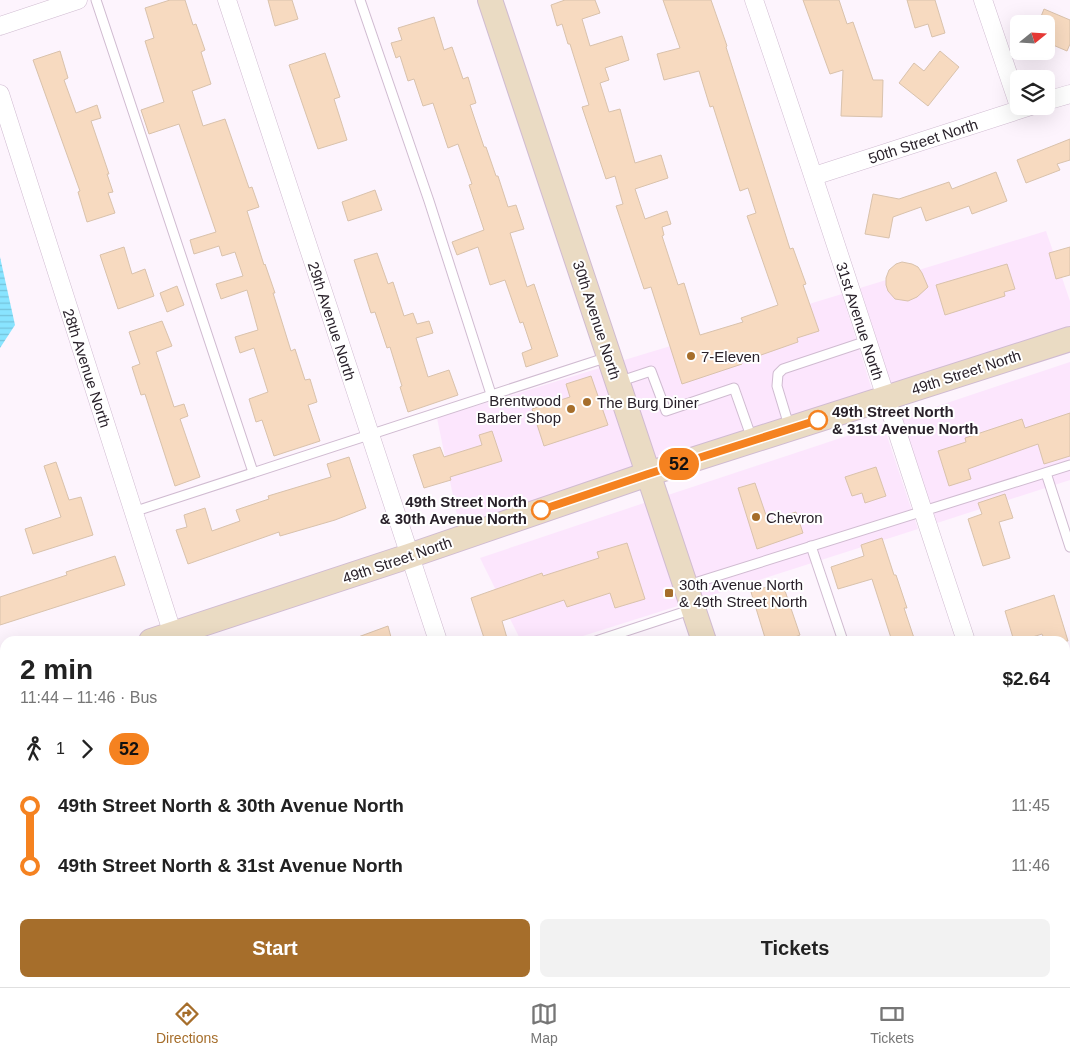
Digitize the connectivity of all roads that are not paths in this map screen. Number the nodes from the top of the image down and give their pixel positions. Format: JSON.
{"nodes":[{"id":1,"x":78,"y":0,"type":"edge"},
{"id":2,"x":96,"y":0,"type":"edge"},
{"id":3,"x":227,"y":0,"type":"edge"},
{"id":4,"x":360,"y":0,"type":"edge"},
{"id":5,"x":490,"y":0,"type":"edge"},
{"id":6,"x":754,"y":0,"type":"edge"},
{"id":7,"x":983,"y":0,"type":"edge"},
{"id":8,"x":0,"y":26,"type":"edge"},
{"id":9,"x":1010,"y":74,"type":"edge"},
{"id":10,"x":0,"y":94,"type":"edge"},
{"id":11,"x":1070,"y":94,"type":"edge"},
{"id":12,"x":1055,"y":98,"type":"edge"},
{"id":13,"x":1010,"y":111,"type":"edge"},
{"id":14,"x":814,"y":176,"type":"junction"},
{"id":15,"x":1070,"y":339,"type":"edge"},
{"id":16,"x":867,"y":341,"type":"junction"},
{"id":17,"x":610,"y":356,"type":"junction"},
{"id":18,"x":618,"y":382,"type":"junction"},
{"id":19,"x":492,"y":394,"type":"junction"},
{"id":20,"x":885,"y":398,"type":"junction"},
{"id":21,"x":790,"y":429,"type":"junction"},
{"id":22,"x":369,"y":434,"type":"junction"},
{"id":23,"x":752,"y":440,"type":"junction"},
{"id":24,"x":1070,"y":465,"type":"edge"},
{"id":25,"x":253,"y":472,"type":"junction"},
{"id":26,"x":1046,"y":473,"type":"junction"},
{"id":27,"x":648,"y":474,"type":"junction"},
{"id":28,"x":922,"y":511,"type":"junction"},
{"id":29,"x":133,"y":512,"type":"junction"},
{"id":30,"x":811,"y":546,"type":"junction"},
{"id":31,"x":1070,"y":547,"type":"edge"},
{"id":32,"x":409,"y":556,"type":"junction"},
{"id":33,"x":685,"y":586,"type":"junction"},
{"id":34,"x":693,"y":609,"type":"junction"},
{"id":35,"x":165,"y":636,"type":"edge"},
{"id":36,"x":175,"y":636,"type":"edge"},
{"id":37,"x":436,"y":636,"type":"edge"},
{"id":38,"x":611,"y":636,"type":"edge"},
{"id":39,"x":702,"y":636,"type":"edge"},
{"id":40,"x":841,"y":636,"type":"edge"},
{"id":41,"x":964,"y":636,"type":"edge"}],
"edges":[{"from":1,"to":8,"type":"street"},
{"from":2,"to":25,"type":"lane"},
{"from":3,"to":22,"type":"street","name":"29th Avenue North"},
{"from":4,"to":19,"type":"lane"},
{"from":5,"to":17,"type":"main road","name":"30th Avenue North"},
{"from":6,"to":14,"type":"street","name":"31st Avenue North"},
{"from":7,"to":9,"type":"street"},
{"from":10,"to":29,"type":"street","name":"28th Avenue North"},
{"from":11,"to":12,"type":"street"},
{"from":13,"to":14,"type":"street","name":"50th Street North"},
{"from":14,"to":16,"type":"street","name":"31st Avenue North"},
{"from":15,"to":20,"type":"main road","name":"49th Street North"},
{"from":16,"to":20,"type":"street","name":"31st Avenue North"},
{"from":16,"to":21,"type":"lane"},
{"from":17,"to":18,"type":"main road","name":"30th Avenue North"},
{"from":17,"to":19,"type":"lane"},
{"from":18,"to":23,"type":"lane"},
{"from":18,"to":27,"type":"main road","name":"30th Avenue North"},
{"from":19,"to":22,"type":"lane"},
{"from":20,"to":21,"type":"main road","name":"49th Street North"},
{"from":20,"to":28,"type":"street","name":"31st Avenue North"},
{"from":21,"to":23,"type":"main road","name":"49th Street North"},
{"from":22,"to":25,"type":"lane"},
{"from":22,"to":32,"type":"street","name":"29th Avenue North"},
{"from":23,"to":27,"type":"main road","name":"49th Street North"},
{"from":24,"to":26,"type":"lane"},
{"from":25,"to":29,"type":"lane"},
{"from":26,"to":28,"type":"lane"},
{"from":26,"to":31,"type":"lane"},
{"from":27,"to":32,"type":"main road","name":"49th Street North"},
{"from":27,"to":33,"type":"main road","name":"30th Avenue North"},
{"from":28,"to":30,"type":"lane"},
{"from":28,"to":41,"type":"street","name":"31st Avenue North"},
{"from":29,"to":35,"type":"street","name":"28th Avenue North"},
{"from":30,"to":33,"type":"lane"},
{"from":30,"to":40,"type":"lane"},
{"from":32,"to":36,"type":"main road","name":"49th Street North"},
{"from":32,"to":37,"type":"street","name":"29th Avenue North"},
{"from":33,"to":34,"type":"main road","name":"30th Avenue North"},
{"from":34,"to":38,"type":"lane"},
{"from":34,"to":39,"type":"main road","name":"30th Avenue North"}]}
